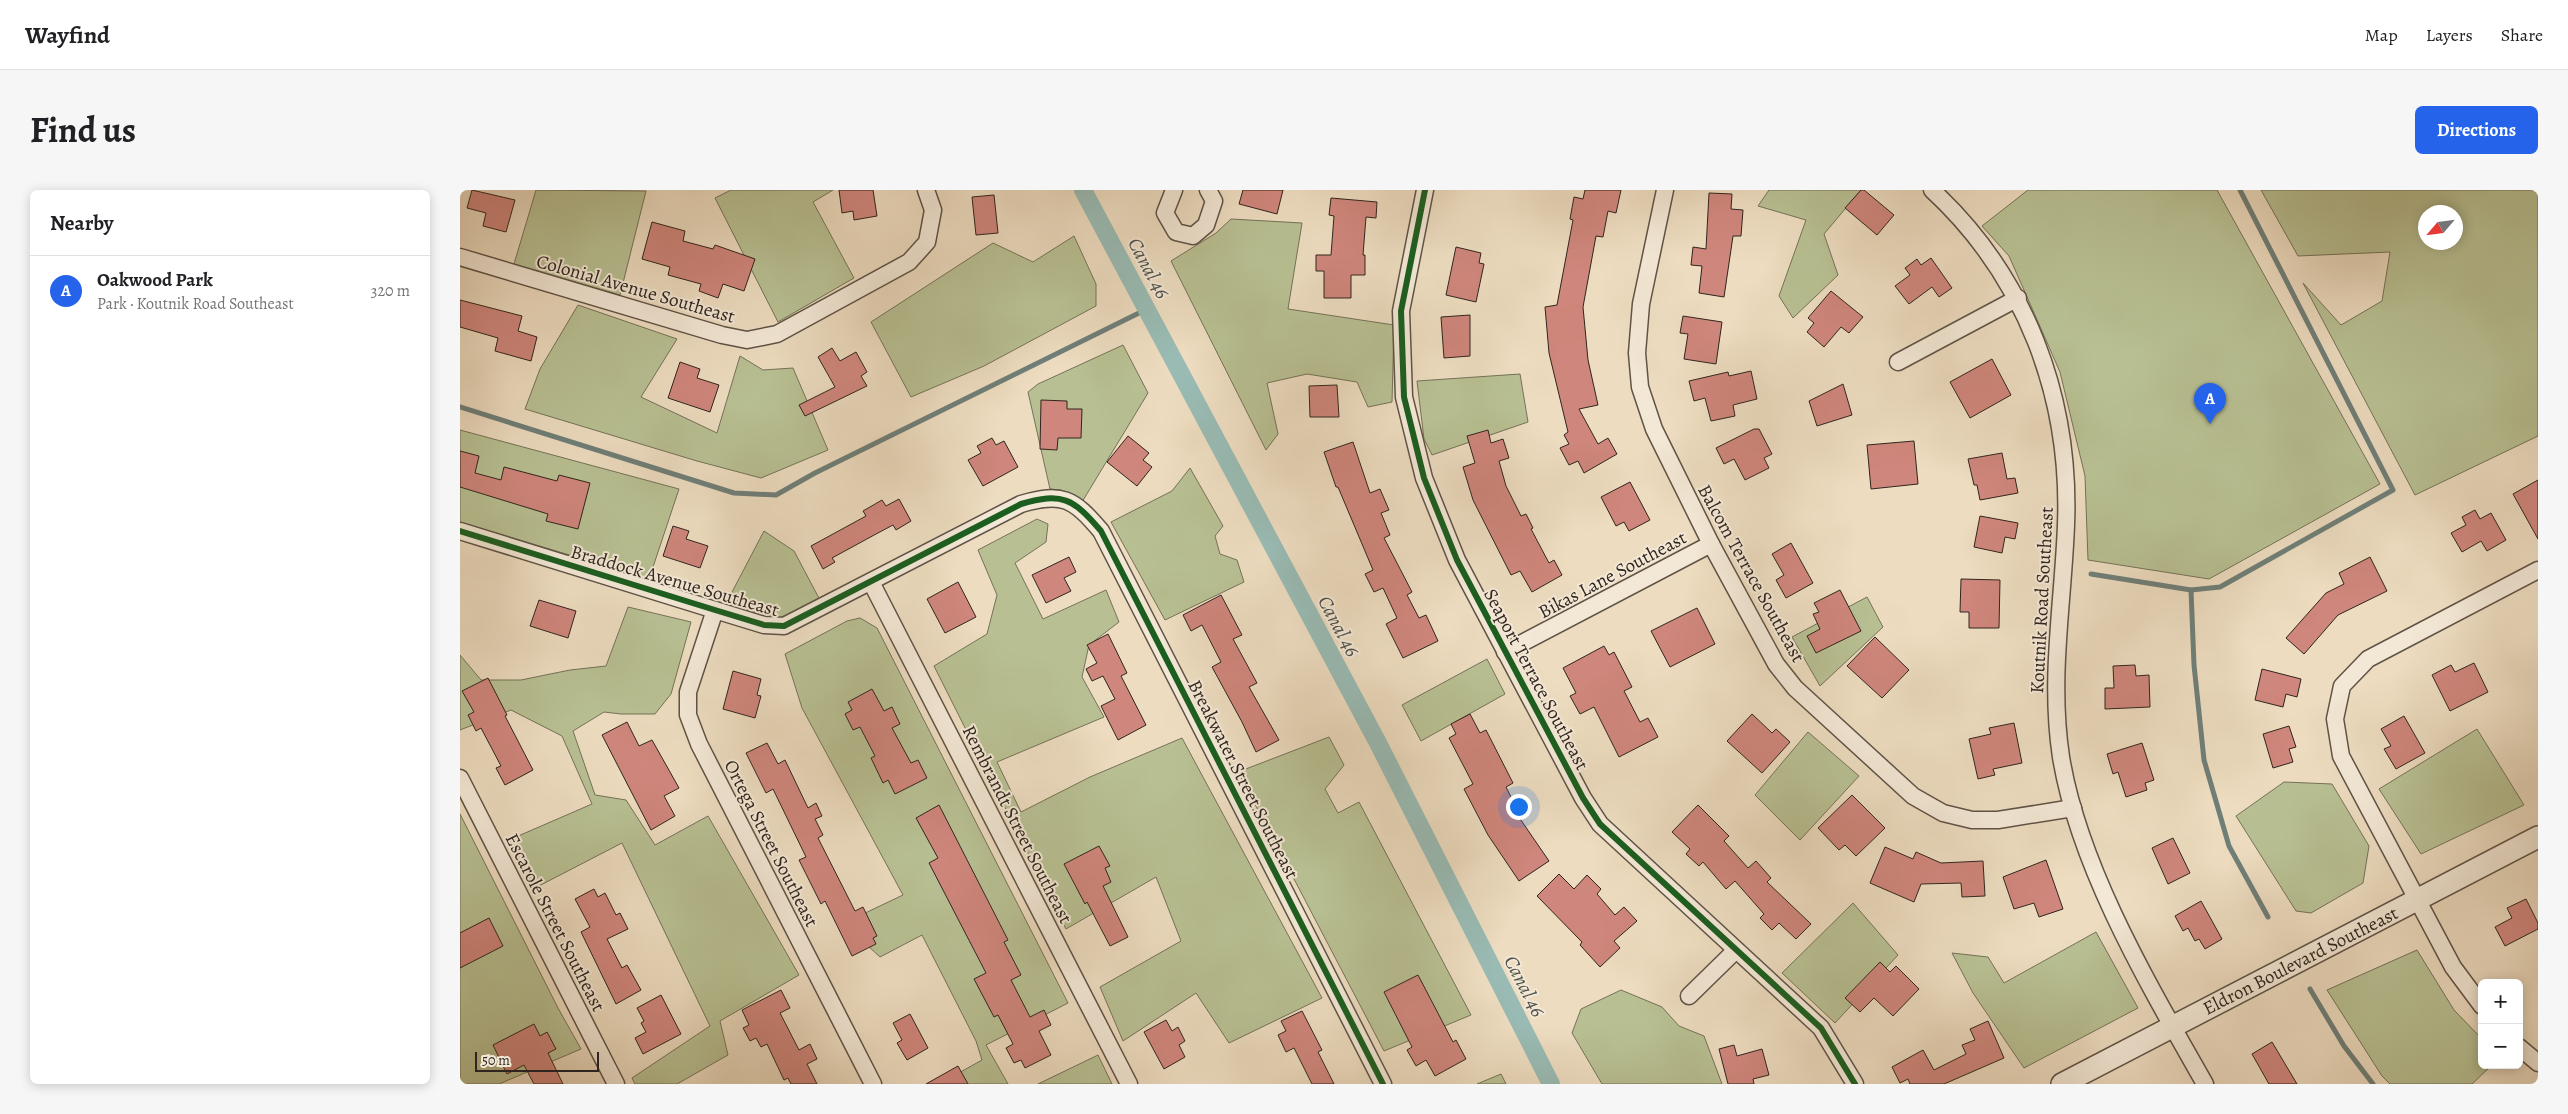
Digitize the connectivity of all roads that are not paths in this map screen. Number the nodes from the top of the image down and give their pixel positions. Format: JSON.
{"nodes":[{"id":1,"x":926,"y":190,"type":"edge"},
{"id":2,"x":1174,"y":190,"type":"edge"},
{"id":3,"x":1208,"y":190,"type":"edge"},
{"id":4,"x":1425,"y":190,"type":"edge"},
{"id":5,"x":1664,"y":190,"type":"edge"},
{"id":6,"x":1932,"y":190,"type":"edge"},
{"id":7,"x":460,"y":257,"type":"edge"},
{"id":8,"x":2018,"y":298,"type":"junction"},
{"id":9,"x":1898,"y":362,"type":"dead end"},
{"id":10,"x":1065,"y":499,"type":"joint"},
{"id":11,"x":460,"y":531,"type":"edge"},
{"id":12,"x":1711,"y":544,"type":"junction"},
{"id":13,"x":2538,"y":570,"type":"edge"},
{"id":14,"x":871,"y":582,"type":"junction"},
{"id":15,"x":715,"y":610,"type":"junction"},
{"id":16,"x":1505,"y":652,"type":"junction"},
{"id":17,"x":460,"y":778,"type":"edge"},
{"id":18,"x":2073,"y":808,"type":"junction"},
{"id":19,"x":2538,"y":837,"type":"edge"},
{"id":20,"x":2418,"y":900,"type":"junction"},
{"id":21,"x":1736,"y":950,"type":"junction"},
{"id":22,"x":1689,"y":996,"type":"dead end"},
{"id":23,"x":2478,"y":1001,"type":"edge"},
{"id":24,"x":2172,"y":1026,"type":"junction"},
{"id":25,"x":2523,"y":1050,"type":"edge"},
{"id":26,"x":2538,"y":1063,"type":"edge"},
{"id":27,"x":616,"y":1084,"type":"edge"},
{"id":28,"x":873,"y":1084,"type":"edge"},
{"id":29,"x":1129,"y":1084,"type":"edge"},
{"id":30,"x":1383,"y":1084,"type":"edge"},
{"id":31,"x":1855,"y":1084,"type":"edge"},
{"id":32,"x":2062,"y":1084,"type":"edge"},
{"id":33,"x":2205,"y":1084,"type":"edge"}],
"edges":[{"from":1,"to":7,"type":"street","name":"Colonial Avenue Southeast"},
{"from":2,"to":3,"type":"street"},
{"from":4,"to":16,"type":"street","name":"Seaport Terrace Southeast"},
{"from":5,"to":12,"type":"street","name":"Balcom Terrace Southeast"},
{"from":6,"to":8,"type":"street","name":"Koutnik Road Southeast"},
{"from":8,"to":9,"type":"street"},
{"from":8,"to":18,"type":"street","name":"Koutnik Road Southeast"},
{"from":10,"to":14,"type":"street","name":"Braddock Avenue Southeast"},
{"from":10,"to":30,"type":"street","name":"Breakwater Street Southeast"},
{"from":11,"to":15,"type":"street","name":"Braddock Avenue Southeast"},
{"from":12,"to":16,"type":"street","name":"Bikas Lane Southeast"},
{"from":12,"to":18,"type":"street","name":"Balcom Terrace Southeast"},
{"from":13,"to":20,"type":"street"},
{"from":14,"to":15,"type":"street","name":"Braddock Avenue Southeast"},
{"from":14,"to":29,"type":"street","name":"Rembrandt Street Southeast"},
{"from":15,"to":28,"type":"street","name":"Ortega Street Southeast"},
{"from":16,"to":21,"type":"street","name":"Seaport Terrace Southeast"},
{"from":17,"to":27,"type":"street","name":"Escarole Street Southeast"},
{"from":18,"to":24,"type":"street","name":"Koutnik Road Southeast"},
{"from":19,"to":20,"type":"street","name":"Eldron Boulevard Southeast"},
{"from":20,"to":23,"type":"street"},
{"from":20,"to":24,"type":"street","name":"Eldron Boulevard Southeast"},
{"from":21,"to":22,"type":"street"},
{"from":21,"to":31,"type":"street","name":"Seaport Terrace Southeast"},
{"from":24,"to":32,"type":"street","name":"Eldron Boulevard Southeast"},
{"from":24,"to":33,"type":"street","name":"Koutnik Road Southeast"},
{"from":25,"to":26,"type":"street"}]}
